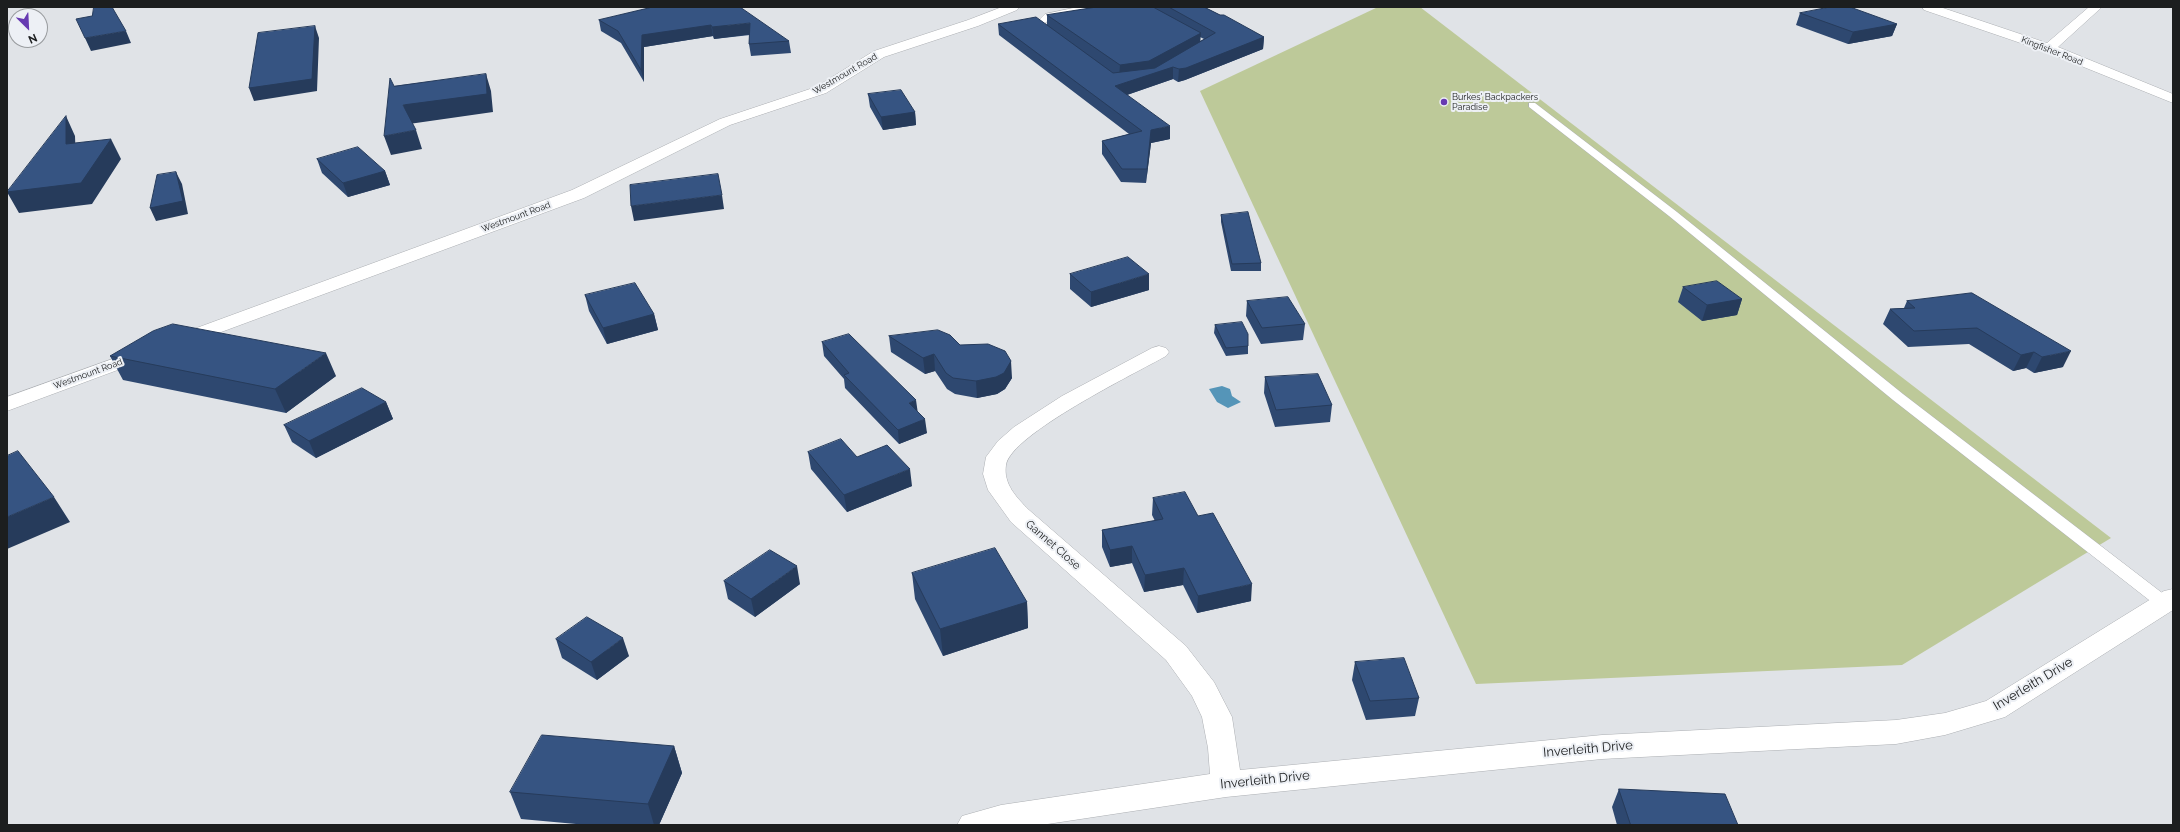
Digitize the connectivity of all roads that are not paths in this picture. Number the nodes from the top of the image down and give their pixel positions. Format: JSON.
{"nodes":[{"id":1,"x":1013,"y":7,"type":"edge"},
{"id":2,"x":1088,"y":7,"type":"edge"},
{"id":3,"x":1928,"y":7,"type":"edge"},
{"id":4,"x":2096,"y":7,"type":"edge"},
{"id":5,"x":1054,"y":38,"type":"edge"},
{"id":6,"x":2049,"y":48,"type":"junction"},
{"id":7,"x":2173,"y":99,"type":"edge"},
{"id":8,"x":1532,"y":105,"type":"dead end"},
{"id":9,"x":1159,"y":352,"type":"dead end"},
{"id":10,"x":7,"y":404,"type":"edge"},
{"id":11,"x":2168,"y":601,"type":"edge"},
{"id":12,"x":1226,"y":784,"type":"junction"},
{"id":13,"x":973,"y":825,"type":"edge"}],
"edges":[{"from":1,"to":10,"type":"street","name":"Westmount Road"},
{"from":2,"to":5,"type":"lane"},
{"from":3,"to":6,"type":"street","name":"Kingfisher Road"},
{"from":4,"to":6,"type":"street"},
{"from":6,"to":7,"type":"street","name":"Kingfisher Road"},
{"from":8,"to":11,"type":"lane"},
{"from":9,"to":12,"type":"street","name":"Gannet Close"},
{"from":11,"to":12,"type":"street","name":"Inverleith Drive"},
{"from":12,"to":13,"type":"street","name":"Inverleith Drive"}]}
